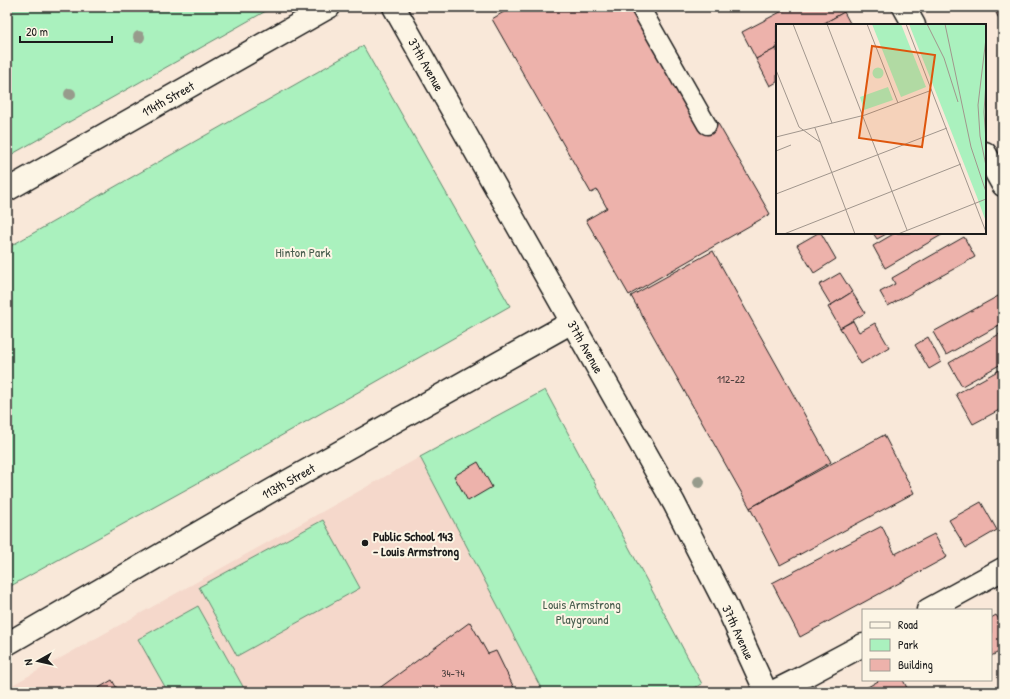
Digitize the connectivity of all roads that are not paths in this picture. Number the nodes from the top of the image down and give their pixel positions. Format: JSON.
{"nodes":[{"id":1,"x":329,"y":7,"type":"edge"},
{"id":2,"x":394,"y":7,"type":"edge"},
{"id":3,"x":640,"y":7,"type":"edge"},
{"id":4,"x":904,"y":7,"type":"edge"},
{"id":5,"x":913,"y":24,"type":"edge"},
{"id":6,"x":707,"y":125,"type":"dead end"},
{"id":7,"x":986,"y":155,"type":"edge"},
{"id":8,"x":1003,"y":185,"type":"edge"},
{"id":9,"x":7,"y":190,"type":"edge"},
{"id":10,"x":572,"y":322,"type":"junction"},
{"id":11,"x":1003,"y":569,"type":"edge"},
{"id":12,"x":930,"y":609,"type":"edge"},
{"id":13,"x":7,"y":644,"type":"edge"},
{"id":14,"x":862,"y":646,"type":"edge"},
{"id":15,"x":766,"y":692,"type":"edge"},
{"id":16,"x":773,"y":692,"type":"edge"}],
"edges":[{"from":1,"to":9,"type":"street","name":"114th Street"},
{"from":2,"to":10,"type":"street","name":"37th Avenue"},
{"from":3,"to":6,"type":"lane"},
{"from":4,"to":5,"type":"street"},
{"from":7,"to":8,"type":"street"},
{"from":10,"to":13,"type":"street","name":"113th Street"},
{"from":10,"to":15,"type":"street","name":"37th Avenue"},
{"from":11,"to":12,"type":"street"},
{"from":14,"to":16,"type":"street"}]}
